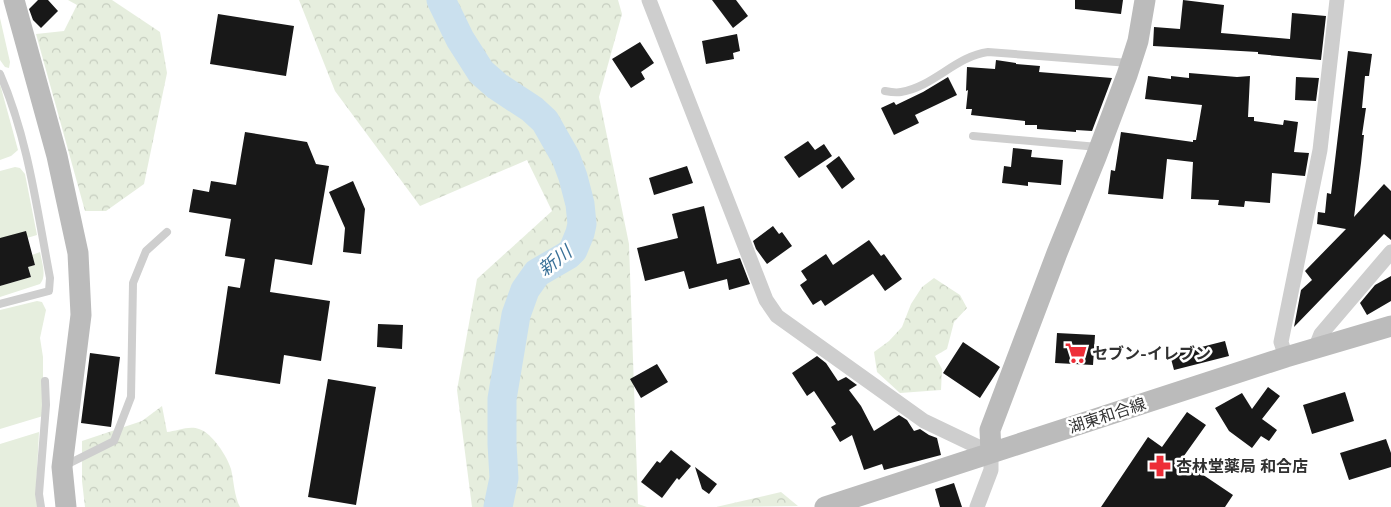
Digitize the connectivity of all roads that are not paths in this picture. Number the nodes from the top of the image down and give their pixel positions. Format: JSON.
{"nodes":[{"id":1,"x":14,"y":0,"type":"edge"},
{"id":2,"x":649,"y":0,"type":"edge"},
{"id":3,"x":1145,"y":0,"type":"edge"},
{"id":4,"x":1156,"y":0,"type":"edge"},
{"id":5,"x":1336,"y":0,"type":"edge"},
{"id":6,"x":1138,"y":41,"type":"junction"},
{"id":7,"x":1131,"y":63,"type":"junction"},
{"id":8,"x":0,"y":74,"type":"edge"},
{"id":9,"x":885,"y":91,"type":"dead end"},
{"id":10,"x":973,"y":136,"type":"dead end"},
{"id":11,"x":1100,"y":148,"type":"junction"},
{"id":12,"x":167,"y":232,"type":"dead end"},
{"id":13,"x":1391,"y":252,"type":"edge"},
{"id":14,"x":0,"y":304,"type":"edge"},
{"id":15,"x":1391,"y":326,"type":"edge"},
{"id":16,"x":1315,"y":350,"type":"junction"},
{"id":17,"x":1286,"y":356,"type":"junction"},
{"id":18,"x":45,"y":381,"type":"dead end"},
{"id":19,"x":991,"y":453,"type":"junction"},
{"id":20,"x":62,"y":467,"type":"junction"},
{"id":21,"x":40,"y":507,"type":"edge"},
{"id":22,"x":66,"y":507,"type":"edge"},
{"id":23,"x":825,"y":507,"type":"edge"},
{"id":24,"x":976,"y":507,"type":"edge"}],
"edges":[{"from":1,"to":20,"type":"street"},
{"from":2,"to":19,"type":"street"},
{"from":3,"to":6,"type":"street"},
{"from":4,"to":6,"type":"street"},
{"from":5,"to":17,"type":"street"},
{"from":6,"to":7,"type":"street"},
{"from":7,"to":9,"type":"lane"},
{"from":7,"to":11,"type":"street"},
{"from":8,"to":14,"type":"lane"},
{"from":10,"to":11,"type":"lane"},
{"from":11,"to":19,"type":"street"},
{"from":12,"to":20,"type":"lane"},
{"from":13,"to":16,"type":"street"},
{"from":15,"to":16,"type":"street","name":"湖東和合線"},
{"from":16,"to":17,"type":"street","name":"湖東和合線"},
{"from":17,"to":19,"type":"street","name":"湖東和合線"},
{"from":18,"to":21,"type":"lane"},
{"from":19,"to":23,"type":"street","name":"湖東和合線"},
{"from":19,"to":24,"type":"street"},
{"from":20,"to":22,"type":"street"}]}
